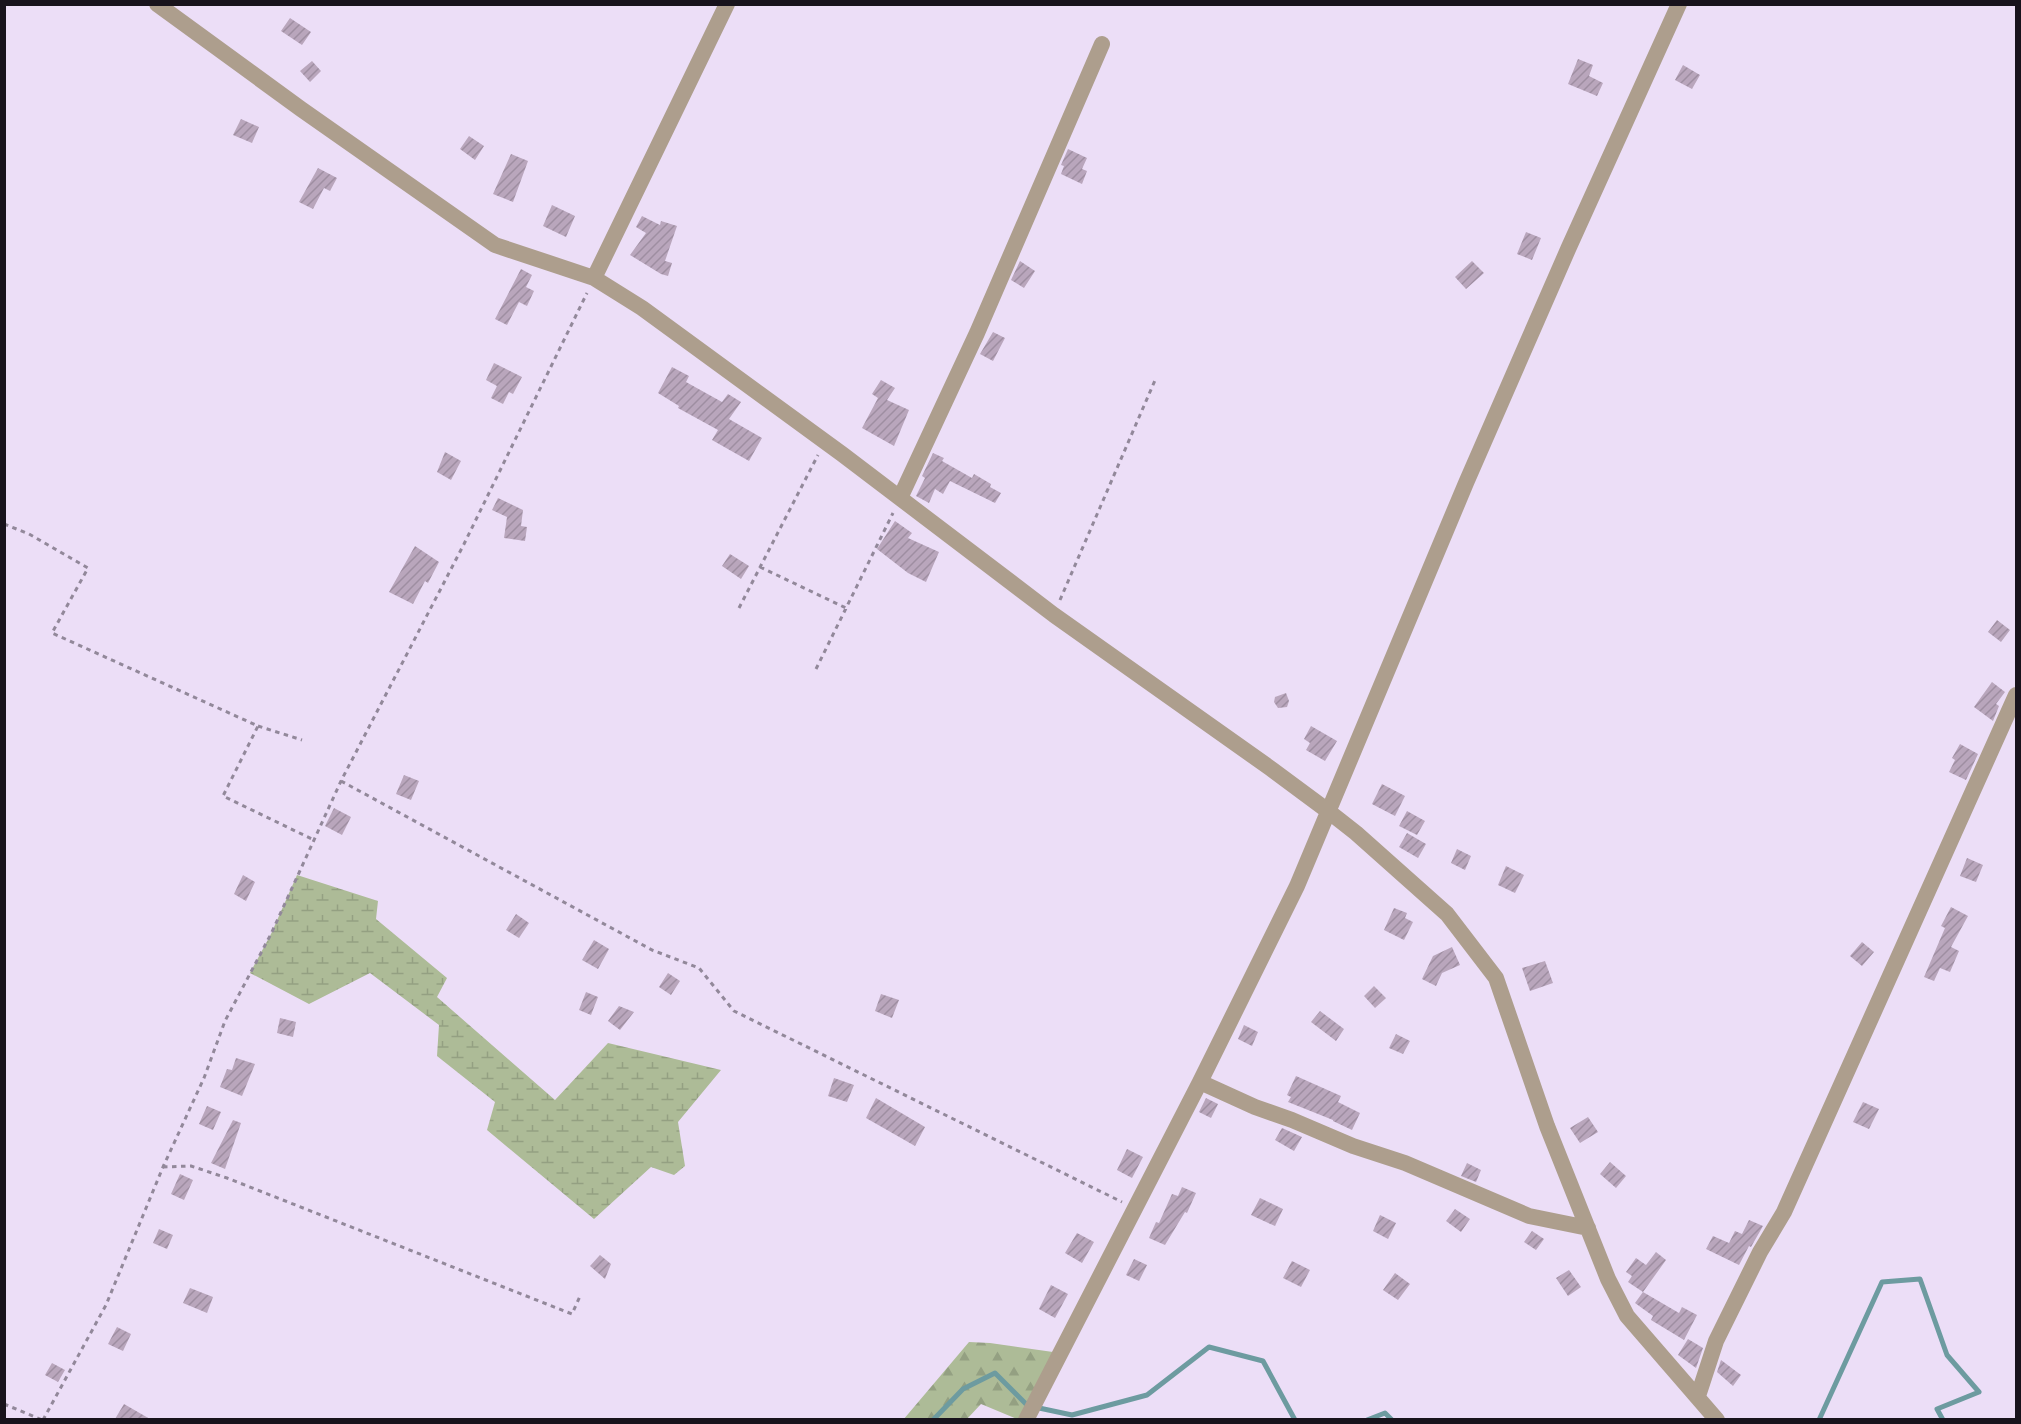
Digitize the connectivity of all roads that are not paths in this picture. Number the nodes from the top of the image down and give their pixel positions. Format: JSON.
{"nodes":[{"id":1,"x":157,"y":4,"type":"edge"},
{"id":2,"x":727,"y":4,"type":"edge"},
{"id":3,"x":1679,"y":4,"type":"edge"},
{"id":4,"x":1102,"y":44,"type":"dead end"},
{"id":5,"x":594,"y":278,"type":"junction"},
{"id":6,"x":900,"y":498,"type":"junction"},
{"id":7,"x":2016,"y":695,"type":"edge"},
{"id":8,"x":1328,"y":811,"type":"junction"},
{"id":9,"x":1200,"y":1082,"type":"junction"},
{"id":10,"x":1588,"y":1228,"type":"junction"},
{"id":11,"x":1698,"y":1396,"type":"junction"},
{"id":12,"x":1026,"y":1419,"type":"edge"},
{"id":13,"x":1717,"y":1419,"type":"edge"}],
"edges":[{"from":1,"to":5,"type":"street"},
{"from":2,"to":5,"type":"street"},
{"from":3,"to":8,"type":"street"},
{"from":4,"to":6,"type":"street"},
{"from":5,"to":6,"type":"street"},
{"from":6,"to":8,"type":"street"},
{"from":7,"to":11,"type":"street"},
{"from":8,"to":9,"type":"street"},
{"from":8,"to":10,"type":"street"},
{"from":9,"to":10,"type":"street"},
{"from":9,"to":12,"type":"street"},
{"from":10,"to":11,"type":"street"},
{"from":11,"to":13,"type":"street"}]}
